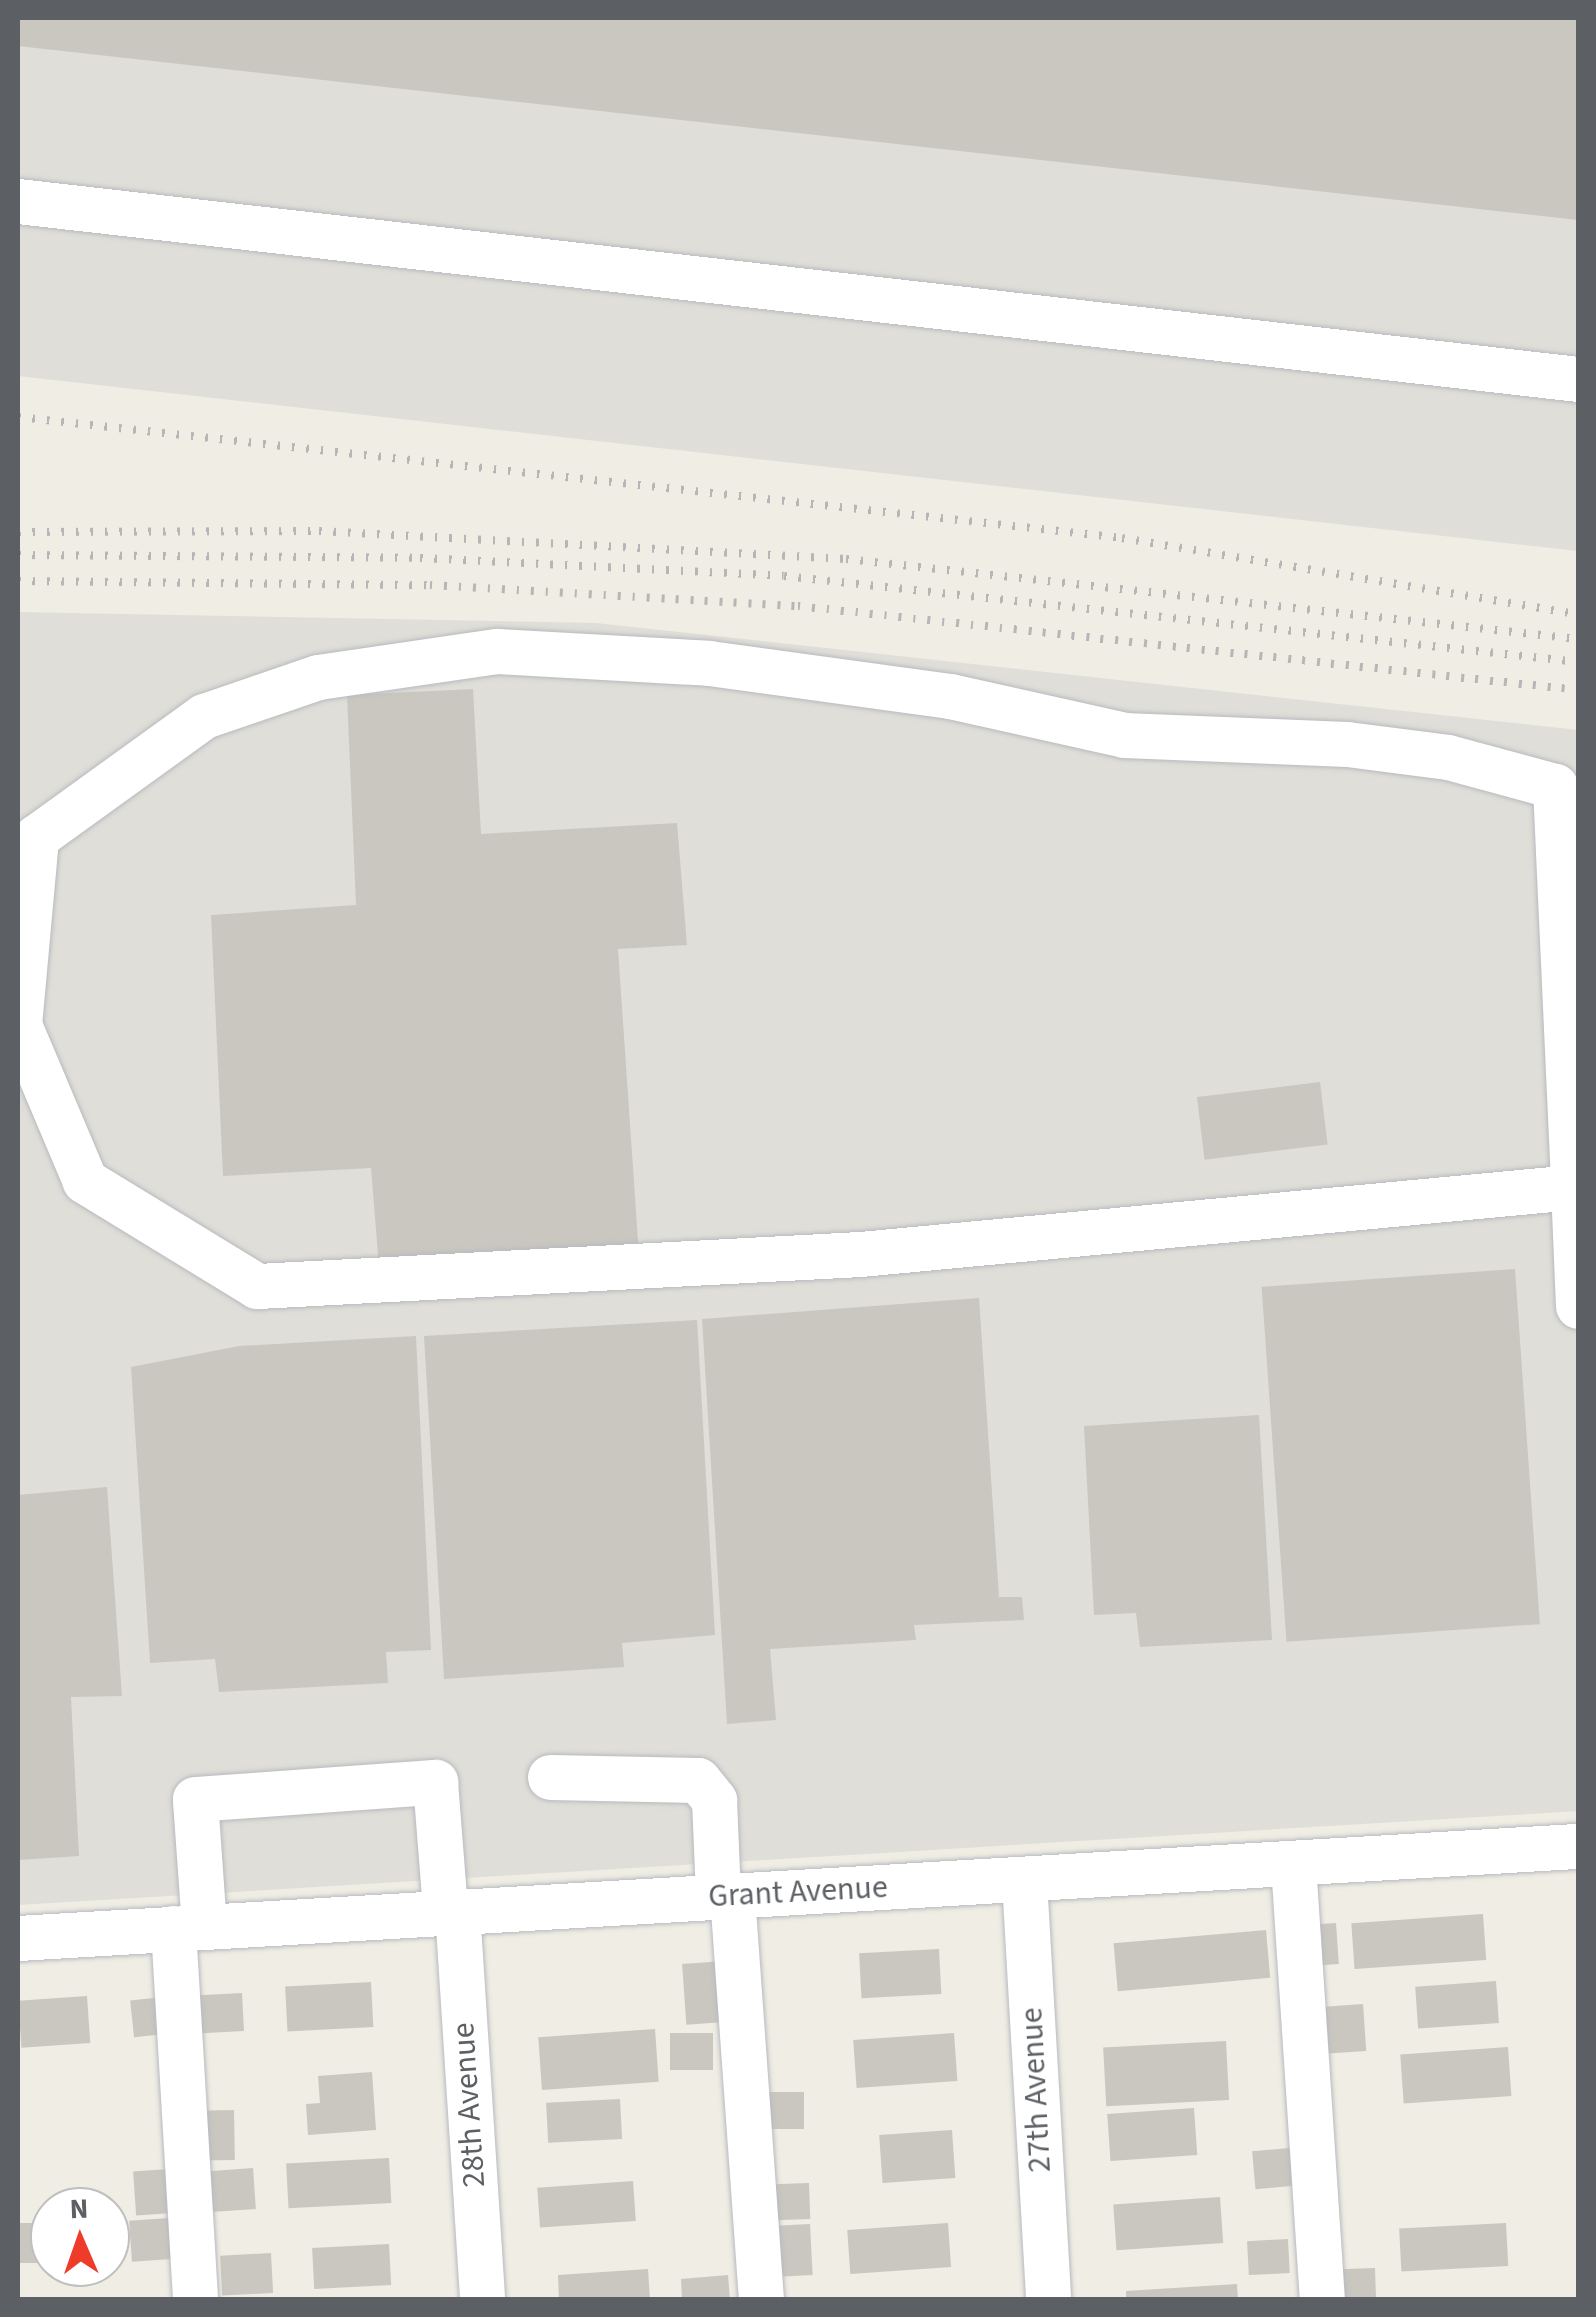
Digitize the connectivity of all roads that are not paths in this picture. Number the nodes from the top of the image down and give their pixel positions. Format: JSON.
{"nodes":[{"id":1,"x":18,"y":201,"type":"edge"},
{"id":2,"x":1578,"y":379,"type":"edge"},
{"id":3,"x":1573,"y":1187,"type":"junction"},
{"id":4,"x":1578,"y":1306,"type":"edge"},
{"id":5,"x":550,"y":1777,"type":"dead end"},
{"id":6,"x":1578,"y":1846,"type":"edge"},
{"id":7,"x":1293,"y":1864,"type":"junction"},
{"id":8,"x":1578,"y":1864,"type":"edge"},
{"id":9,"x":1024,"y":1880,"type":"junction"},
{"id":10,"x":725,"y":1896,"type":"junction"},
{"id":11,"x":451,"y":1910,"type":"junction"},
{"id":12,"x":189,"y":1927,"type":"junction"},
{"id":13,"x":18,"y":1938,"type":"edge"},
{"id":14,"x":195,"y":2300,"type":"edge"},
{"id":15,"x":482,"y":2300,"type":"edge"},
{"id":16,"x":761,"y":2300,"type":"edge"},
{"id":17,"x":1048,"y":2300,"type":"edge"},
{"id":18,"x":1322,"y":2300,"type":"edge"}],
"edges":[{"from":1,"to":2,"type":"street"},
{"from":3,"to":3,"type":"street"},
{"from":3,"to":4,"type":"street"},
{"from":5,"to":10,"type":"street"},
{"from":6,"to":7,"type":"street","name":"Grant Avenue"},
{"from":6,"to":8,"type":"street"},
{"from":7,"to":9,"type":"street","name":"Grant Avenue"},
{"from":7,"to":18,"type":"street"},
{"from":9,"to":10,"type":"street","name":"Grant Avenue"},
{"from":9,"to":17,"type":"street","name":"27th Avenue"},
{"from":10,"to":11,"type":"street","name":"Grant Avenue"},
{"from":10,"to":16,"type":"street"},
{"from":11,"to":12,"type":"street","name":"Grant Avenue"},
{"from":11,"to":12,"type":"street","name":"28th Avenue"},
{"from":11,"to":15,"type":"street","name":"28th Avenue"},
{"from":12,"to":13,"type":"street","name":"Grant Avenue"},
{"from":12,"to":14,"type":"street"}]}
